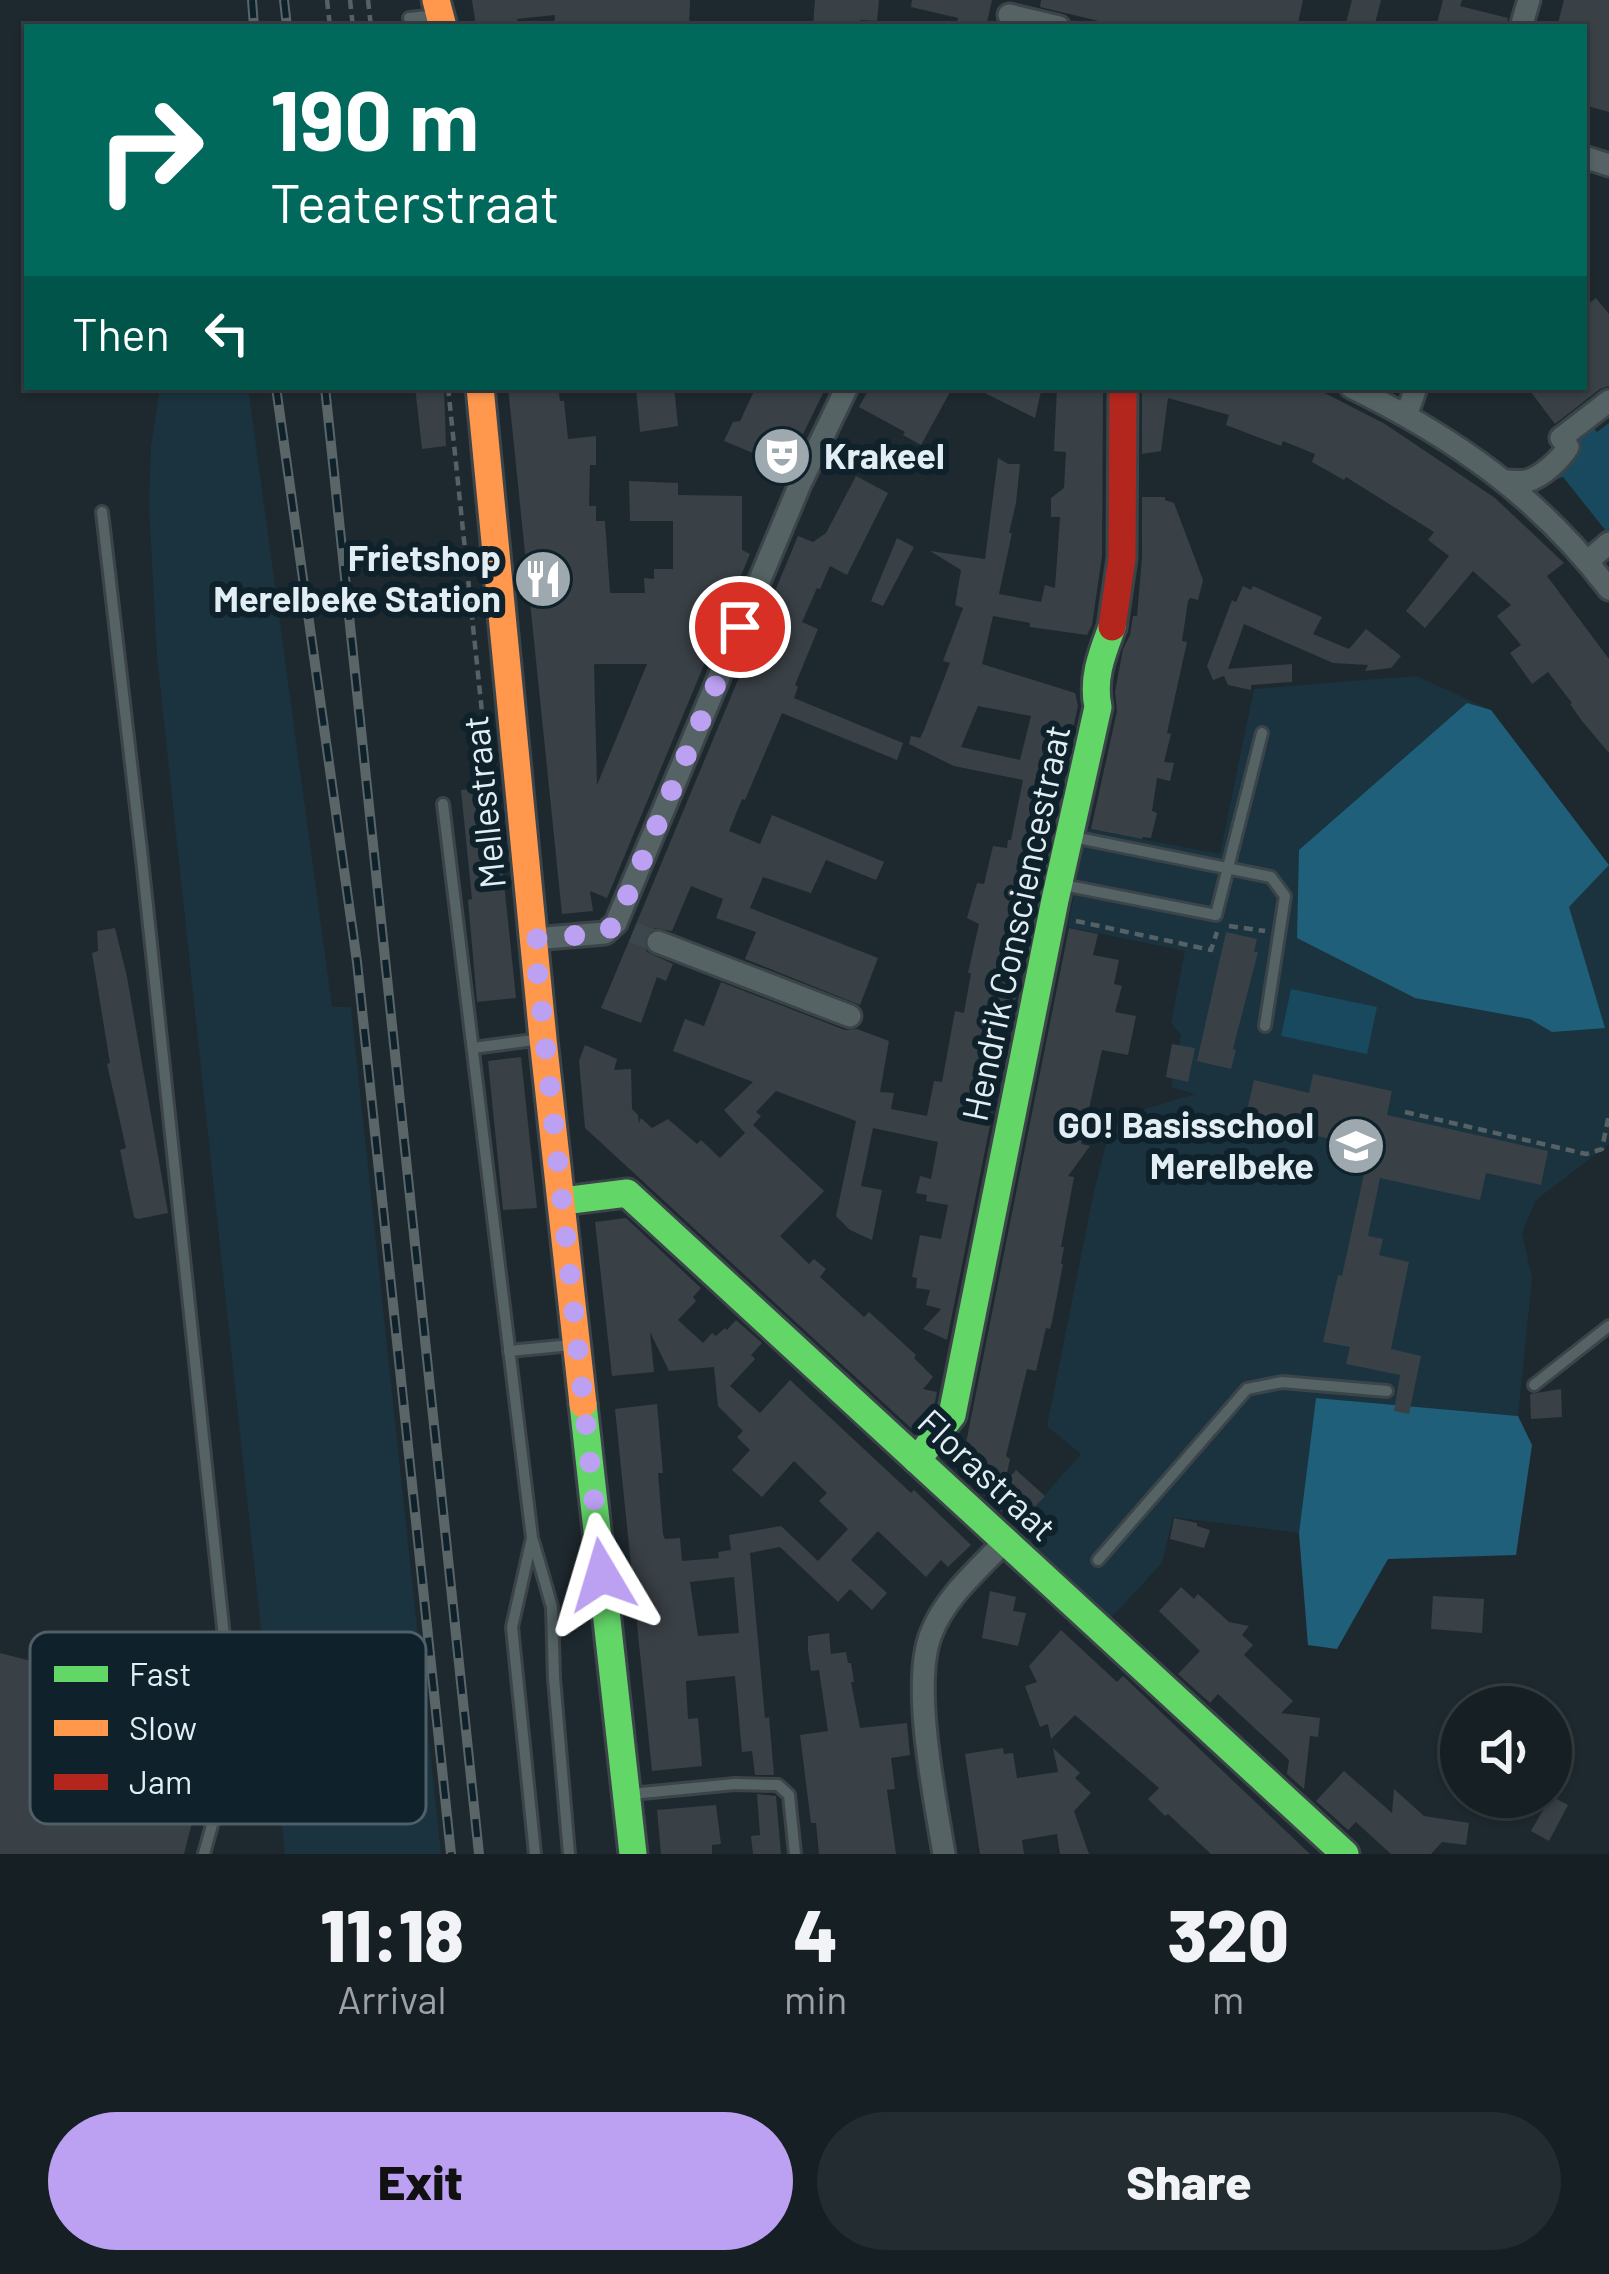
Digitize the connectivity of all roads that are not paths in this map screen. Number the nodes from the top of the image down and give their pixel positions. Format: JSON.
{"nodes":[{"id":1,"x":440,"y":14,"type":"edge"},
{"id":2,"x":1009,"y":14,"type":"edge"},
{"id":3,"x":409,"y":18,"type":"dead end"},
{"id":4,"x":1047,"y":24,"type":"edge"},
{"id":5,"x":480,"y":390,"type":"edge"},
{"id":6,"x":846,"y":390,"type":"edge"},
{"id":7,"x":1123,"y":390,"type":"edge"},
{"id":8,"x":1358,"y":390,"type":"edge"},
{"id":9,"x":1416,"y":390,"type":"edge"},
{"id":10,"x":1609,"y":401,"type":"edge"},
{"id":11,"x":1407,"y":415,"type":"junction"},
{"id":12,"x":1505,"y":481,"type":"junction"},
{"id":13,"x":102,"y":512,"type":"dead end"},
{"id":14,"x":1609,"y":543,"type":"edge"},
{"id":15,"x":1588,"y":561,"type":"junction"},
{"id":16,"x":1607,"y":583,"type":"edge"},
{"id":17,"x":1262,"y":733,"type":"dead end"},
{"id":18,"x":443,"y":804,"type":"dead end"},
{"id":19,"x":1070,"y":837,"type":"junction"},
{"id":20,"x":1226,"y":869,"type":"junction"},
{"id":21,"x":1060,"y":885,"type":"junction"},
{"id":22,"x":534,"y":939,"type":"junction"},
{"id":23,"x":658,"y":942,"type":"tunnel mouth"},
{"id":24,"x":850,"y":1016,"type":"dead end"},
{"id":25,"x":1265,"y":1026,"type":"dead end"},
{"id":26,"x":543,"y":1039,"type":"junction"},
{"id":27,"x":473,"y":1048,"type":"junction"},
{"id":28,"x":563,"y":1201,"type":"junction"},
{"id":29,"x":1609,"y":1326,"type":"edge"},
{"id":30,"x":577,"y":1344,"type":"junction"},
{"id":31,"x":509,"y":1351,"type":"junction"},
{"id":32,"x":1534,"y":1384,"type":"dead end"},
{"id":33,"x":1387,"y":1390,"type":"dead end"},
{"id":34,"x":917,"y":1460,"type":"junction"},
{"id":35,"x":532,"y":1538,"type":"junction"},
{"id":36,"x":1005,"y":1540,"type":"junction"},
{"id":37,"x":1098,"y":1560,"type":"dead end"},
{"id":38,"x":224,"y":1632,"type":"edge"},
{"id":39,"x":627,"y":1795,"type":"junction"},
{"id":40,"x":212,"y":1824,"type":"edge"},
{"id":41,"x":204,"y":1854,"type":"edge"},
{"id":42,"x":535,"y":1854,"type":"edge"},
{"id":43,"x":568,"y":1854,"type":"edge"},
{"id":44,"x":633,"y":1854,"type":"edge"},
{"id":45,"x":795,"y":1854,"type":"edge"},
{"id":46,"x":944,"y":1854,"type":"edge"},
{"id":47,"x":1345,"y":1854,"type":"edge"}],
"edges":[{"from":1,"to":3,"type":"lane"},
{"from":2,"to":4,"type":"street"},
{"from":5,"to":22,"type":"street","name":"Mellestraat"},
{"from":6,"to":22,"type":"street"},
{"from":7,"to":19,"type":"street","name":"Hendrik Consciencestraat"},
{"from":8,"to":11,"type":"street"},
{"from":9,"to":11,"type":"street"},
{"from":10,"to":12,"type":"street"},
{"from":11,"to":12,"type":"street"},
{"from":12,"to":15,"type":"street"},
{"from":13,"to":38,"type":"lane"},
{"from":14,"to":15,"type":"street"},
{"from":15,"to":16,"type":"street"},
{"from":17,"to":20,"type":"lane"},
{"from":18,"to":27,"type":"lane"},
{"from":19,"to":20,"type":"lane"},
{"from":19,"to":21,"type":"street","name":"Hendrik Consciencestraat"},
{"from":20,"to":21,"type":"lane"},
{"from":20,"to":25,"type":"lane"},
{"from":21,"to":34,"type":"street","name":"Hendrik Consciencestraat"},
{"from":22,"to":26,"type":"street","name":"Mellestraat"},
{"from":23,"to":24,"type":"street"},
{"from":26,"to":27,"type":"lane"},
{"from":26,"to":28,"type":"street","name":"Mellestraat"},
{"from":27,"to":31,"type":"lane"},
{"from":28,"to":30,"type":"street","name":"Mellestraat"},
{"from":28,"to":34,"type":"street","name":"Florastraat"},
{"from":29,"to":32,"type":"lane"},
{"from":30,"to":31,"type":"lane"},
{"from":30,"to":39,"type":"street","name":"Mellestraat"},
{"from":31,"to":35,"type":"lane"},
{"from":33,"to":37,"type":"lane"},
{"from":34,"to":36,"type":"street","name":"Florastraat"},
{"from":35,"to":42,"type":"lane"},
{"from":35,"to":43,"type":"lane"},
{"from":36,"to":46,"type":"street"},
{"from":36,"to":47,"type":"street","name":"Florastraat"},
{"from":39,"to":44,"type":"street","name":"Mellestraat"},
{"from":39,"to":45,"type":"lane"},
{"from":40,"to":41,"type":"lane"}]}
